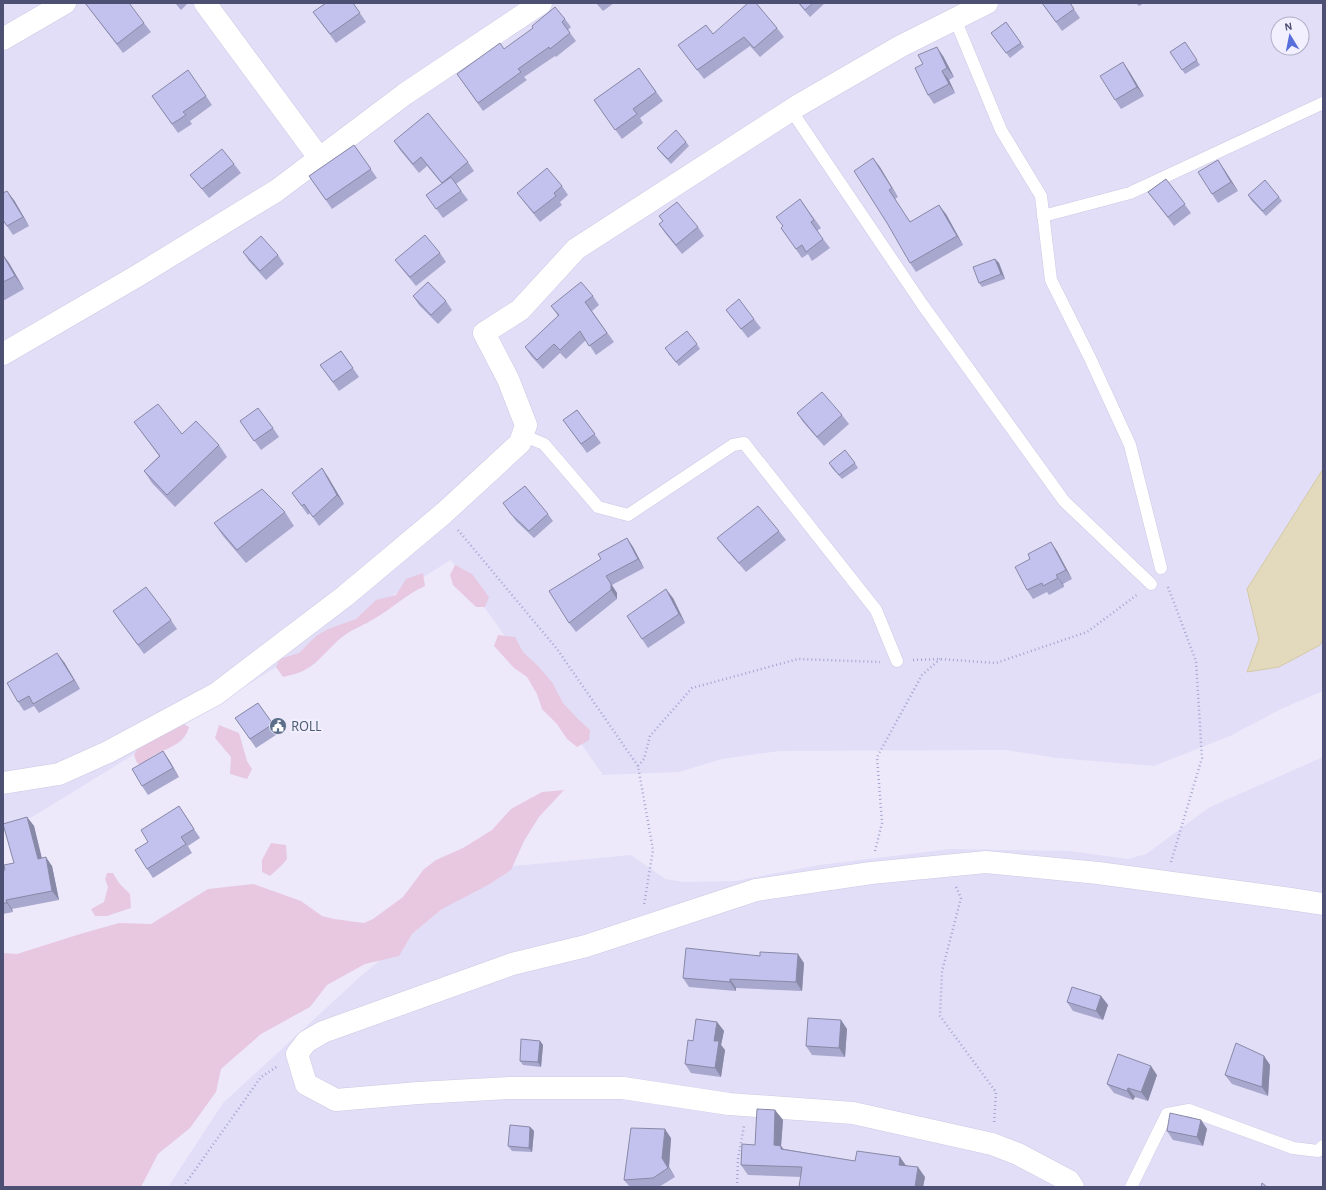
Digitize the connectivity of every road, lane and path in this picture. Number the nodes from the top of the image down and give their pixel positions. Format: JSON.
{"nodes":[{"id":1,"x":65,"y":3,"type":"edge"},
{"id":2,"x":205,"y":3,"type":"edge"},
{"id":3,"x":541,"y":3,"type":"edge"},
{"id":4,"x":987,"y":3,"type":"edge"},
{"id":5,"x":955,"y":19,"type":"junction"},
{"id":6,"x":3,"y":39,"type":"edge"},
{"id":7,"x":1323,"y":103,"type":"edge"},
{"id":8,"x":791,"y":110,"type":"junction"},
{"id":9,"x":320,"y":159,"type":"junction"},
{"id":10,"x":1043,"y":216,"type":"junction"},
{"id":11,"x":3,"y":354,"type":"edge"},
{"id":12,"x":522,"y":435,"type":"junction"},
{"id":13,"x":444,"y":513,"type":"junction"},
{"id":14,"x":1161,"y":568,"type":"joint"},
{"id":15,"x":1151,"y":584,"type":"dead end"},
{"id":16,"x":940,"y":659,"type":"dead end"},
{"id":17,"x":897,"y":661,"type":"dead end"},
{"id":18,"x":3,"y":782,"type":"edge"},
{"id":19,"x":948,"y":866,"type":"junction"},
{"id":20,"x":870,"y":873,"type":"junction"},
{"id":21,"x":1165,"y":883,"type":"junction"},
{"id":22,"x":1323,"y":904,"type":"edge"},
{"id":23,"x":641,"y":927,"type":"junction"},
{"id":24,"x":297,"y":1054,"type":"junction"},
{"id":25,"x":728,"y":1104,"type":"junction"},
{"id":26,"x":992,"y":1144,"type":"junction"},
{"id":27,"x":1323,"y":1146,"type":"edge"},
{"id":28,"x":183,"y":1187,"type":"edge"},
{"id":29,"x":737,"y":1187,"type":"edge"},
{"id":30,"x":1073,"y":1187,"type":"edge"},
{"id":31,"x":1131,"y":1187,"type":"edge"}],
"edges":[{"from":1,"to":6,"type":"street"},
{"from":2,"to":9,"type":"street"},
{"from":3,"to":9,"type":"street"},
{"from":4,"to":5,"type":"street"},
{"from":5,"to":8,"type":"street"},
{"from":5,"to":10,"type":"lane"},
{"from":7,"to":10,"type":"lane"},
{"from":8,"to":12,"type":"street"},
{"from":8,"to":15,"type":"lane"},
{"from":9,"to":11,"type":"street"},
{"from":10,"to":14,"type":"lane"},
{"from":12,"to":13,"type":"street"},
{"from":12,"to":17,"type":"lane"},
{"from":13,"to":18,"type":"street"},
{"from":13,"to":23,"type":"path"},
{"from":14,"to":21,"type":"path"},
{"from":16,"to":20,"type":"path"},
{"from":19,"to":20,"type":"street"},
{"from":19,"to":21,"type":"street"},
{"from":19,"to":26,"type":"path"},
{"from":20,"to":23,"type":"street"},
{"from":21,"to":22,"type":"street"},
{"from":23,"to":24,"type":"street"},
{"from":24,"to":25,"type":"street"},
{"from":24,"to":28,"type":"path"},
{"from":25,"to":26,"type":"street"},
{"from":25,"to":29,"type":"path"},
{"from":26,"to":30,"type":"street"},
{"from":27,"to":31,"type":"lane"}]}
